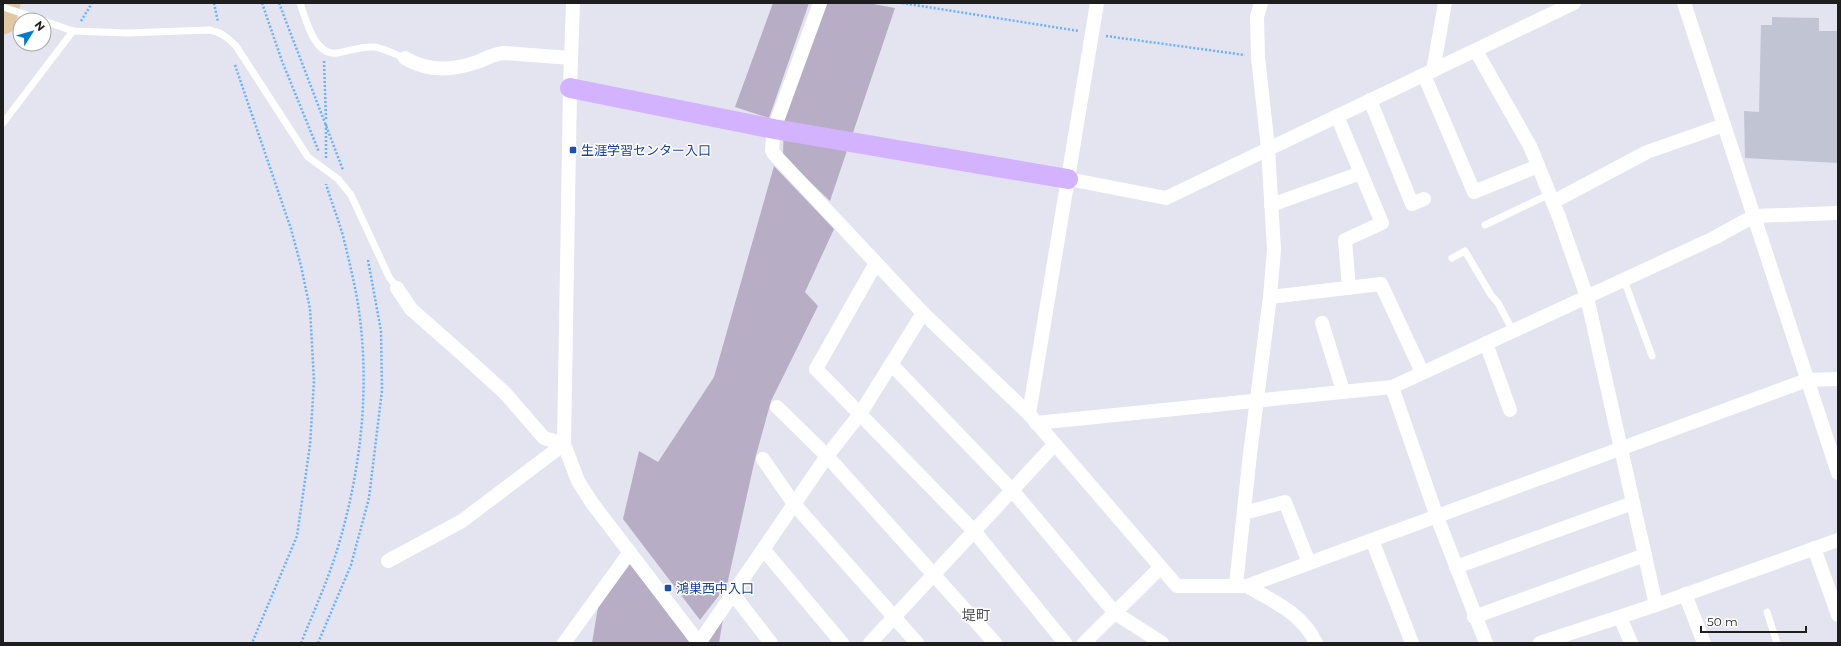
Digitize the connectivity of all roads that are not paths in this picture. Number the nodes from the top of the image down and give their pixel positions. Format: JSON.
{"nodes":[{"id":1,"x":300,"y":3,"type":"edge"},
{"id":2,"x":573,"y":3,"type":"edge"},
{"id":3,"x":820,"y":3,"type":"edge"},
{"id":4,"x":1097,"y":3,"type":"edge"},
{"id":5,"x":1261,"y":3,"type":"edge"},
{"id":6,"x":1445,"y":3,"type":"edge"},
{"id":7,"x":1574,"y":3,"type":"edge"},
{"id":8,"x":1684,"y":3,"type":"edge"},
{"id":9,"x":3,"y":7,"type":"edge"},
{"id":10,"x":19,"y":12,"type":"edge"},
{"id":11,"x":52,"y":23,"type":"edge"},
{"id":12,"x":73,"y":31,"type":"junction"},
{"id":13,"x":1476,"y":51,"type":"junction"},
{"id":14,"x":405,"y":58,"type":"joint"},
{"id":15,"x":570,"y":58,"type":"junction"},
{"id":16,"x":1428,"y":73,"type":"junction"},
{"id":17,"x":570,"y":88,"type":"junction"},
{"id":18,"x":1370,"y":100,"type":"junction"},
{"id":19,"x":1337,"y":116,"type":"junction"},
{"id":20,"x":3,"y":123,"type":"edge"},
{"id":21,"x":1724,"y":125,"type":"junction"},
{"id":22,"x":774,"y":129,"type":"junction"},
{"id":23,"x":1268,"y":148,"type":"junction"},
{"id":24,"x":1538,"y":166,"type":"junction"},
{"id":25,"x":1361,"y":173,"type":"junction"},
{"id":26,"x":1068,"y":179,"type":"junction"},
{"id":27,"x":1551,"y":198,"type":"junction"},
{"id":28,"x":1424,"y":200,"type":"dead end"},
{"id":29,"x":1271,"y":205,"type":"junction"},
{"id":30,"x":1838,"y":212,"type":"edge"},
{"id":31,"x":1754,"y":216,"type":"junction"},
{"id":32,"x":1485,"y":225,"type":"dead end"},
{"id":33,"x":1452,"y":258,"type":"dead end"},
{"id":34,"x":876,"y":263,"type":"junction"},
{"id":35,"x":1624,"y":280,"type":"junction"},
{"id":36,"x":397,"y":288,"type":"joint"},
{"id":37,"x":1349,"y":288,"type":"junction"},
{"id":38,"x":1270,"y":297,"type":"junction"},
{"id":39,"x":1587,"y":297,"type":"junction"},
{"id":40,"x":923,"y":313,"type":"junction"},
{"id":41,"x":1322,"y":322,"type":"dead end"},
{"id":42,"x":1513,"y":331,"type":"junction"},
{"id":43,"x":1486,"y":343,"type":"junction"},
{"id":44,"x":1652,"y":356,"type":"dead end"},
{"id":45,"x":891,"y":364,"type":"junction"},
{"id":46,"x":1422,"y":372,"type":"junction"},
{"id":47,"x":1838,"y":379,"type":"edge"},
{"id":48,"x":1807,"y":380,"type":"junction"},
{"id":49,"x":1392,"y":387,"type":"junction"},
{"id":50,"x":1344,"y":391,"type":"junction"},
{"id":51,"x":1257,"y":400,"type":"junction"},
{"id":52,"x":777,"y":407,"type":"dead end"},
{"id":53,"x":1510,"y":410,"type":"dead end"},
{"id":54,"x":860,"y":414,"type":"junction"},
{"id":55,"x":1032,"y":418,"type":"junction"},
{"id":56,"x":564,"y":444,"type":"junction"},
{"id":57,"x":1054,"y":445,"type":"junction"},
{"id":58,"x":1621,"y":449,"type":"junction"},
{"id":59,"x":827,"y":456,"type":"junction"},
{"id":60,"x":763,"y":459,"type":"dead end"},
{"id":61,"x":1838,"y":473,"type":"edge"},
{"id":62,"x":1012,"y":490,"type":"junction"},
{"id":63,"x":1633,"y":503,"type":"junction"},
{"id":64,"x":794,"y":504,"type":"junction"},
{"id":65,"x":1244,"y":513,"type":"junction"},
{"id":66,"x":1437,"y":517,"type":"junction"},
{"id":67,"x":974,"y":531,"type":"junction"},
{"id":68,"x":1372,"y":540,"type":"junction"},
{"id":69,"x":1838,"y":540,"type":"edge"},
{"id":70,"x":1814,"y":548,"type":"junction"},
{"id":71,"x":764,"y":550,"type":"junction"},
{"id":72,"x":630,"y":552,"type":"junction"},
{"id":73,"x":1645,"y":555,"type":"junction"},
{"id":74,"x":388,"y":561,"type":"dead end"},
{"id":75,"x":1309,"y":563,"type":"junction"},
{"id":76,"x":1160,"y":568,"type":"junction"},
{"id":77,"x":1456,"y":568,"type":"junction"},
{"id":78,"x":934,"y":574,"type":"junction"},
{"id":79,"x":1242,"y":585,"type":"junction"},
{"id":80,"x":733,"y":594,"type":"junction"},
{"id":81,"x":1685,"y":594,"type":"junction"},
{"id":82,"x":1656,"y":605,"type":"junction"},
{"id":83,"x":1767,"y":612,"type":"dead end"},
{"id":84,"x":1115,"y":613,"type":"junction"},
{"id":85,"x":1838,"y":615,"type":"edge"},
{"id":86,"x":894,"y":617,"type":"junction"},
{"id":87,"x":1474,"y":617,"type":"junction"},
{"id":88,"x":1620,"y":617,"type":"junction"},
{"id":89,"x":1561,"y":640,"type":"edge"},
{"id":90,"x":564,"y":643,"type":"edge"},
{"id":91,"x":699,"y":643,"type":"edge"},
{"id":92,"x":771,"y":643,"type":"edge"},
{"id":93,"x":842,"y":643,"type":"edge"},
{"id":94,"x":870,"y":643,"type":"edge"},
{"id":95,"x":917,"y":643,"type":"edge"},
{"id":96,"x":995,"y":643,"type":"edge"},
{"id":97,"x":1065,"y":643,"type":"edge"},
{"id":98,"x":1084,"y":643,"type":"edge"},
{"id":99,"x":1162,"y":643,"type":"edge"},
{"id":100,"x":1316,"y":643,"type":"edge"},
{"id":101,"x":1412,"y":643,"type":"edge"},
{"id":102,"x":1486,"y":643,"type":"edge"},
{"id":103,"x":1540,"y":643,"type":"edge"},
{"id":104,"x":1631,"y":643,"type":"edge"},
{"id":105,"x":1704,"y":643,"type":"edge"},
{"id":106,"x":1777,"y":643,"type":"edge"}],
"edges":[{"from":1,"to":14,"type":"lane"},
{"from":2,"to":15,"type":"street"},
{"from":3,"to":22,"type":"street"},
{"from":4,"to":26,"type":"street"},
{"from":5,"to":23,"type":"street"},
{"from":6,"to":16,"type":"street"},
{"from":7,"to":13,"type":"street"},
{"from":8,"to":21,"type":"street"},
{"from":9,"to":10,"type":"lane"},
{"from":11,"to":12,"type":"lane"},
{"from":12,"to":20,"type":"lane"},
{"from":12,"to":36,"type":"lane"},
{"from":13,"to":16,"type":"street"},
{"from":13,"to":24,"type":"street"},
{"from":14,"to":15,"type":"street"},
{"from":15,"to":17,"type":"street"},
{"from":16,"to":18,"type":"street"},
{"from":16,"to":24,"type":"street"},
{"from":17,"to":22,"type":"street"},
{"from":17,"to":56,"type":"street"},
{"from":18,"to":19,"type":"street"},
{"from":18,"to":28,"type":"street"},
{"from":19,"to":23,"type":"street"},
{"from":19,"to":25,"type":"street"},
{"from":21,"to":27,"type":"street"},
{"from":21,"to":31,"type":"street"},
{"from":22,"to":26,"type":"street"},
{"from":22,"to":34,"type":"street"},
{"from":23,"to":26,"type":"street"},
{"from":23,"to":29,"type":"street"},
{"from":24,"to":27,"type":"street"},
{"from":25,"to":29,"type":"street"},
{"from":25,"to":37,"type":"street"},
{"from":26,"to":55,"type":"street"},
{"from":27,"to":32,"type":"lane"},
{"from":27,"to":39,"type":"street"},
{"from":29,"to":38,"type":"street"},
{"from":30,"to":31,"type":"street"},
{"from":31,"to":35,"type":"street"},
{"from":31,"to":48,"type":"street"},
{"from":33,"to":42,"type":"lane"},
{"from":34,"to":40,"type":"street"},
{"from":34,"to":54,"type":"street"},
{"from":35,"to":39,"type":"street"},
{"from":35,"to":44,"type":"lane"},
{"from":36,"to":56,"type":"street"},
{"from":37,"to":38,"type":"street"},
{"from":37,"to":46,"type":"street"},
{"from":38,"to":51,"type":"street"},
{"from":39,"to":42,"type":"street"},
{"from":39,"to":58,"type":"street"},
{"from":40,"to":45,"type":"street"},
{"from":40,"to":55,"type":"street"},
{"from":41,"to":50,"type":"street"},
{"from":42,"to":43,"type":"street"},
{"from":43,"to":46,"type":"street"},
{"from":43,"to":53,"type":"street"},
{"from":45,"to":54,"type":"street"},
{"from":45,"to":62,"type":"street"},
{"from":46,"to":49,"type":"street"},
{"from":47,"to":48,"type":"street"},
{"from":48,"to":58,"type":"street"},
{"from":48,"to":61,"type":"street"},
{"from":49,"to":50,"type":"street"},
{"from":49,"to":66,"type":"street"},
{"from":50,"to":51,"type":"street"},
{"from":51,"to":55,"type":"street"},
{"from":51,"to":65,"type":"street"},
{"from":52,"to":59,"type":"street"},
{"from":54,"to":59,"type":"street"},
{"from":54,"to":67,"type":"street"},
{"from":55,"to":57,"type":"street"},
{"from":56,"to":72,"type":"street"},
{"from":56,"to":74,"type":"street"},
{"from":57,"to":62,"type":"street"},
{"from":57,"to":76,"type":"street"},
{"from":58,"to":63,"type":"street"},
{"from":58,"to":66,"type":"street"},
{"from":59,"to":64,"type":"street"},
{"from":59,"to":78,"type":"street"},
{"from":60,"to":64,"type":"street"},
{"from":62,"to":67,"type":"street"},
{"from":62,"to":84,"type":"street"},
{"from":63,"to":73,"type":"street"},
{"from":63,"to":77,"type":"street"},
{"from":64,"to":71,"type":"street"},
{"from":64,"to":86,"type":"street"},
{"from":65,"to":75,"type":"street"},
{"from":65,"to":79,"type":"street"},
{"from":66,"to":68,"type":"street"},
{"from":66,"to":77,"type":"street"},
{"from":67,"to":78,"type":"street"},
{"from":67,"to":97,"type":"street"},
{"from":68,"to":75,"type":"street"},
{"from":68,"to":101,"type":"street"},
{"from":69,"to":70,"type":"street"},
{"from":70,"to":81,"type":"street"},
{"from":70,"to":85,"type":"street"},
{"from":71,"to":80,"type":"street"},
{"from":71,"to":93,"type":"street"},
{"from":72,"to":90,"type":"street"},
{"from":72,"to":91,"type":"street"},
{"from":73,"to":82,"type":"street"},
{"from":73,"to":87,"type":"street"},
{"from":75,"to":79,"type":"street"},
{"from":76,"to":79,"type":"street"},
{"from":76,"to":84,"type":"street"},
{"from":77,"to":87,"type":"street"},
{"from":78,"to":86,"type":"street"},
{"from":78,"to":96,"type":"street"},
{"from":79,"to":100,"type":"street"},
{"from":80,"to":91,"type":"street"},
{"from":80,"to":92,"type":"street"},
{"from":81,"to":82,"type":"street"},
{"from":81,"to":105,"type":"street"},
{"from":82,"to":88,"type":"street"},
{"from":83,"to":106,"type":"lane"},
{"from":84,"to":98,"type":"street"},
{"from":84,"to":99,"type":"street"},
{"from":86,"to":94,"type":"street"},
{"from":86,"to":95,"type":"street"},
{"from":87,"to":102,"type":"street"},
{"from":88,"to":89,"type":"street"},
{"from":88,"to":104,"type":"street"},
{"from":89,"to":103,"type":"street"}]}
